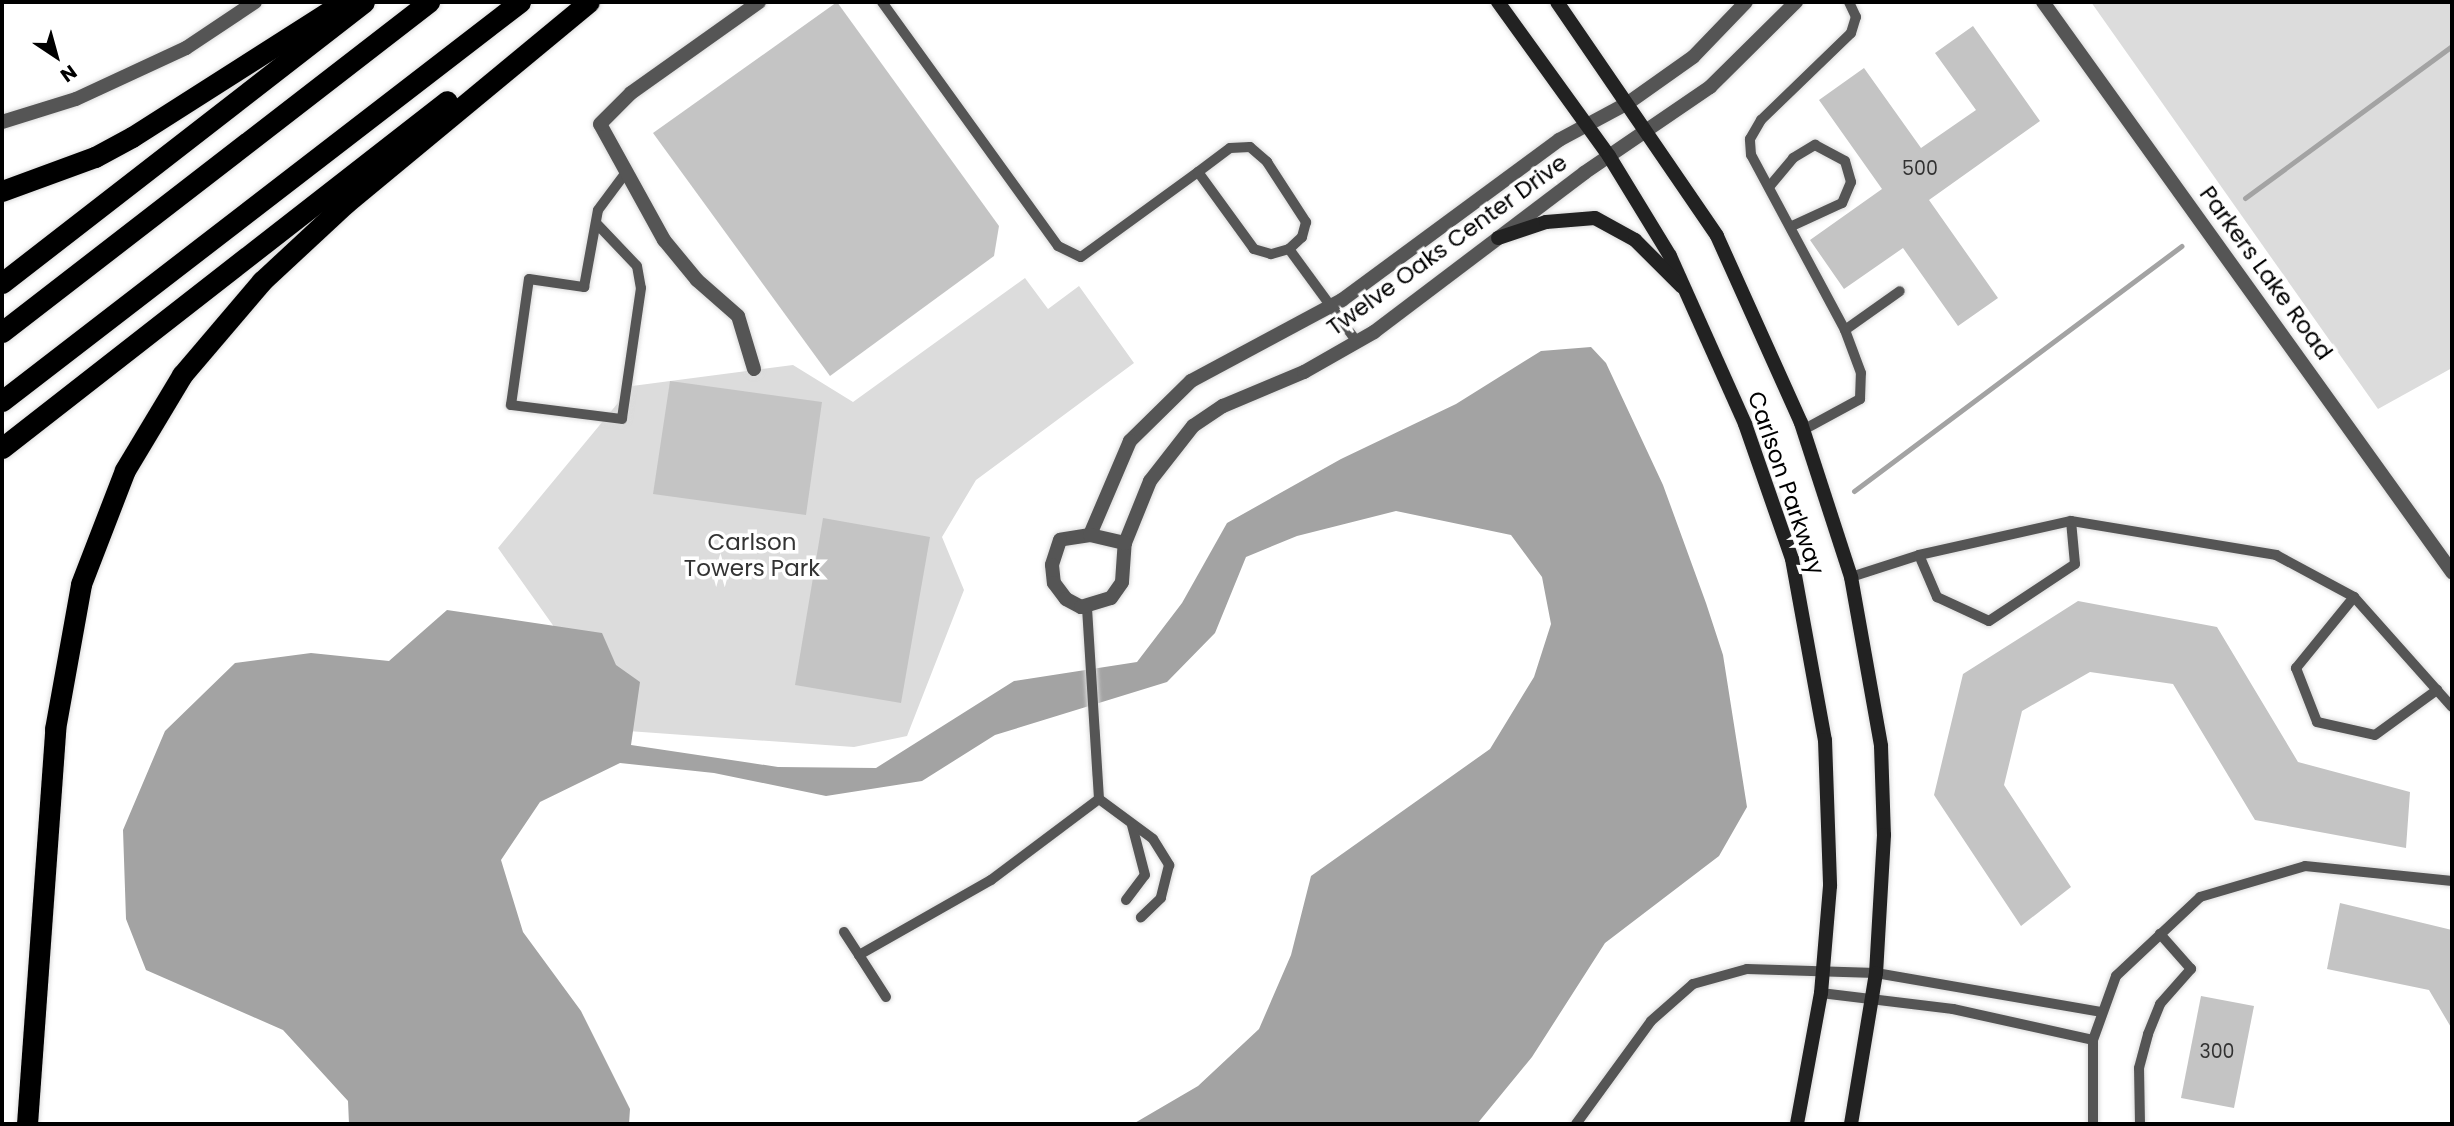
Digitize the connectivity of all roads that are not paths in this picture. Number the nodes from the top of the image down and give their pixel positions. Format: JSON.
{"nodes":[{"id":1,"x":255,"y":2,"type":"edge"},
{"id":2,"x":344,"y":2,"type":"edge"},
{"id":3,"x":364,"y":2,"type":"edge"},
{"id":4,"x":429,"y":2,"type":"edge"},
{"id":5,"x":520,"y":2,"type":"edge"},
{"id":6,"x":586,"y":2,"type":"edge"},
{"id":7,"x":759,"y":2,"type":"edge"},
{"id":8,"x":882,"y":2,"type":"edge"},
{"id":9,"x":1498,"y":2,"type":"edge"},
{"id":10,"x":1557,"y":2,"type":"edge"},
{"id":11,"x":1746,"y":2,"type":"edge"},
{"id":12,"x":1796,"y":2,"type":"edge"},
{"id":13,"x":1849,"y":2,"type":"edge"},
{"id":14,"x":2043,"y":2,"type":"edge"},
{"id":15,"x":1628,"y":103,"type":"junction"},
{"id":16,"x":2,"y":122,"type":"edge"},
{"id":17,"x":1586,"y":125,"type":"junction"},
{"id":18,"x":1647,"y":130,"type":"junction"},
{"id":19,"x":1609,"y":156,"type":"junction"},
{"id":20,"x":628,"y":171,"type":"junction"},
{"id":21,"x":1198,"y":172,"type":"junction"},
{"id":22,"x":1769,"y":187,"type":"junction"},
{"id":23,"x":2,"y":191,"type":"edge"},
{"id":24,"x":596,"y":223,"type":"junction"},
{"id":25,"x":1791,"y":226,"type":"junction"},
{"id":26,"x":1498,"y":238,"type":"junction"},
{"id":27,"x":1289,"y":249,"type":"junction"},
{"id":28,"x":2,"y":283,"type":"edge"},
{"id":29,"x":1900,"y":291,"type":"dead end"},
{"id":30,"x":1691,"y":296,"type":"junction"},
{"id":31,"x":1331,"y":306,"type":"junction"},
{"id":32,"x":1845,"y":330,"type":"junction"},
{"id":33,"x":2,"y":332,"type":"edge"},
{"id":34,"x":1357,"y":342,"type":"junction"},
{"id":35,"x":754,"y":369,"type":"dead end"},
{"id":36,"x":2,"y":401,"type":"edge"},
{"id":37,"x":1803,"y":430,"type":"junction"},
{"id":38,"x":2,"y":448,"type":"edge"},
{"id":39,"x":2071,"y":522,"type":"junction"},
{"id":40,"x":1090,"y":535,"type":"junction"},
{"id":41,"x":1125,"y":543,"type":"junction"},
{"id":42,"x":1919,"y":555,"type":"junction"},
{"id":43,"x":2452,"y":572,"type":"edge"},
{"id":44,"x":1851,"y":577,"type":"junction"},
{"id":45,"x":2354,"y":597,"type":"junction"},
{"id":46,"x":1087,"y":607,"type":"junction"},
{"id":47,"x":2437,"y":690,"type":"junction"},
{"id":48,"x":2452,"y":707,"type":"edge"},
{"id":49,"x":1099,"y":799,"type":"junction"},
{"id":50,"x":1132,"y":825,"type":"junction"},
{"id":51,"x":2452,"y":881,"type":"edge"},
{"id":52,"x":1126,"y":900,"type":"dead end"},
{"id":53,"x":1140,"y":917,"type":"dead end"},
{"id":54,"x":844,"y":932,"type":"dead end"},
{"id":55,"x":2160,"y":934,"type":"junction"},
{"id":56,"x":859,"y":955,"type":"junction"},
{"id":57,"x":1823,"y":970,"type":"junction"},
{"id":58,"x":1876,"y":973,"type":"junction"},
{"id":59,"x":1821,"y":993,"type":"junction"},
{"id":60,"x":886,"y":997,"type":"dead end"},
{"id":61,"x":1872,"y":998,"type":"junction"},
{"id":62,"x":2101,"y":1012,"type":"junction"},
{"id":63,"x":2093,"y":1040,"type":"junction"},
{"id":64,"x":27,"y":1124,"type":"edge"},
{"id":65,"x":1576,"y":1124,"type":"edge"},
{"id":66,"x":1797,"y":1124,"type":"edge"},
{"id":67,"x":1851,"y":1124,"type":"edge"},
{"id":68,"x":2093,"y":1124,"type":"edge"},
{"id":69,"x":2140,"y":1124,"type":"edge"}],
"edges":[{"from":1,"to":16,"type":"street"},
{"from":2,"to":23,"type":"highway"},
{"from":3,"to":28,"type":"highway"},
{"from":4,"to":33,"type":"highway"},
{"from":5,"to":36,"type":"highway"},
{"from":6,"to":38,"type":"highway"},
{"from":6,"to":64,"type":"highway"},
{"from":7,"to":20,"type":"street"},
{"from":8,"to":21,"type":"lane"},
{"from":9,"to":17,"type":"main road","name":"Carlson Parkway"},
{"from":10,"to":15,"type":"main road","name":"Carlson Parkway"},
{"from":11,"to":15,"type":"street","name":"Twelve Oaks Center Drive"},
{"from":12,"to":18,"type":"street","name":"Twelve Oaks Center Drive"},
{"from":13,"to":22,"type":"lane"},
{"from":14,"to":43,"type":"street","name":"Parkers Lake Road"},
{"from":15,"to":17,"type":"street","name":"Twelve Oaks Center Drive"},
{"from":15,"to":18,"type":"main road","name":"Carlson Parkway"},
{"from":17,"to":19,"type":"main road","name":"Carlson Parkway"},
{"from":17,"to":31,"type":"street","name":"Twelve Oaks Center Drive"},
{"from":18,"to":19,"type":"street","name":"Twelve Oaks Center Drive"},
{"from":18,"to":37,"type":"main road","name":"Carlson Parkway"},
{"from":19,"to":26,"type":"street","name":"Twelve Oaks Center Drive"},
{"from":19,"to":30,"type":"main road","name":"Carlson Parkway"},
{"from":20,"to":24,"type":"lane"},
{"from":20,"to":35,"type":"street"},
{"from":21,"to":27,"type":"lane"},
{"from":21,"to":27,"type":"lane"},
{"from":22,"to":25,"type":"lane"},
{"from":22,"to":25,"type":"lane"},
{"from":24,"to":24,"type":"lane"},
{"from":25,"to":32,"type":"lane"},
{"from":26,"to":30,"type":"main road"},
{"from":26,"to":34,"type":"street","name":"Twelve Oaks Center Drive"},
{"from":27,"to":31,"type":"lane"},
{"from":29,"to":32,"type":"lane"},
{"from":30,"to":57,"type":"main road","name":"Carlson Parkway"},
{"from":31,"to":34,"type":"lane"},
{"from":31,"to":40,"type":"street","name":"Twelve Oaks Center Drive"},
{"from":32,"to":37,"type":"lane"},
{"from":34,"to":41,"type":"street","name":"Twelve Oaks Center Drive"},
{"from":37,"to":44,"type":"main road","name":"Carlson Parkway"},
{"from":39,"to":42,"type":"lane"},
{"from":39,"to":42,"type":"lane"},
{"from":39,"to":45,"type":"lane"},
{"from":40,"to":41,"type":"street"},
{"from":40,"to":46,"type":"street"},
{"from":41,"to":46,"type":"street","name":"Twelve Oaks Center Drive"},
{"from":42,"to":44,"type":"lane"},
{"from":44,"to":58,"type":"main road","name":"Carlson Parkway"},
{"from":45,"to":47,"type":"lane"},
{"from":45,"to":47,"type":"lane"},
{"from":46,"to":49,"type":"lane"},
{"from":47,"to":48,"type":"lane"},
{"from":49,"to":50,"type":"lane"},
{"from":49,"to":56,"type":"lane"},
{"from":50,"to":52,"type":"lane"},
{"from":50,"to":53,"type":"lane"},
{"from":51,"to":55,"type":"lane"},
{"from":54,"to":56,"type":"lane"},
{"from":55,"to":62,"type":"lane"},
{"from":55,"to":69,"type":"lane"},
{"from":56,"to":60,"type":"lane"},
{"from":57,"to":58,"type":"lane"},
{"from":57,"to":59,"type":"main road","name":"Carlson Parkway"},
{"from":57,"to":65,"type":"lane"},
{"from":58,"to":61,"type":"main road","name":"Carlson Parkway"},
{"from":58,"to":62,"type":"lane"},
{"from":59,"to":61,"type":"lane"},
{"from":59,"to":66,"type":"main road","name":"Carlson Parkway"},
{"from":61,"to":63,"type":"lane"},
{"from":61,"to":67,"type":"main road","name":"Carlson Parkway"},
{"from":62,"to":63,"type":"lane"},
{"from":63,"to":68,"type":"lane"}]}
